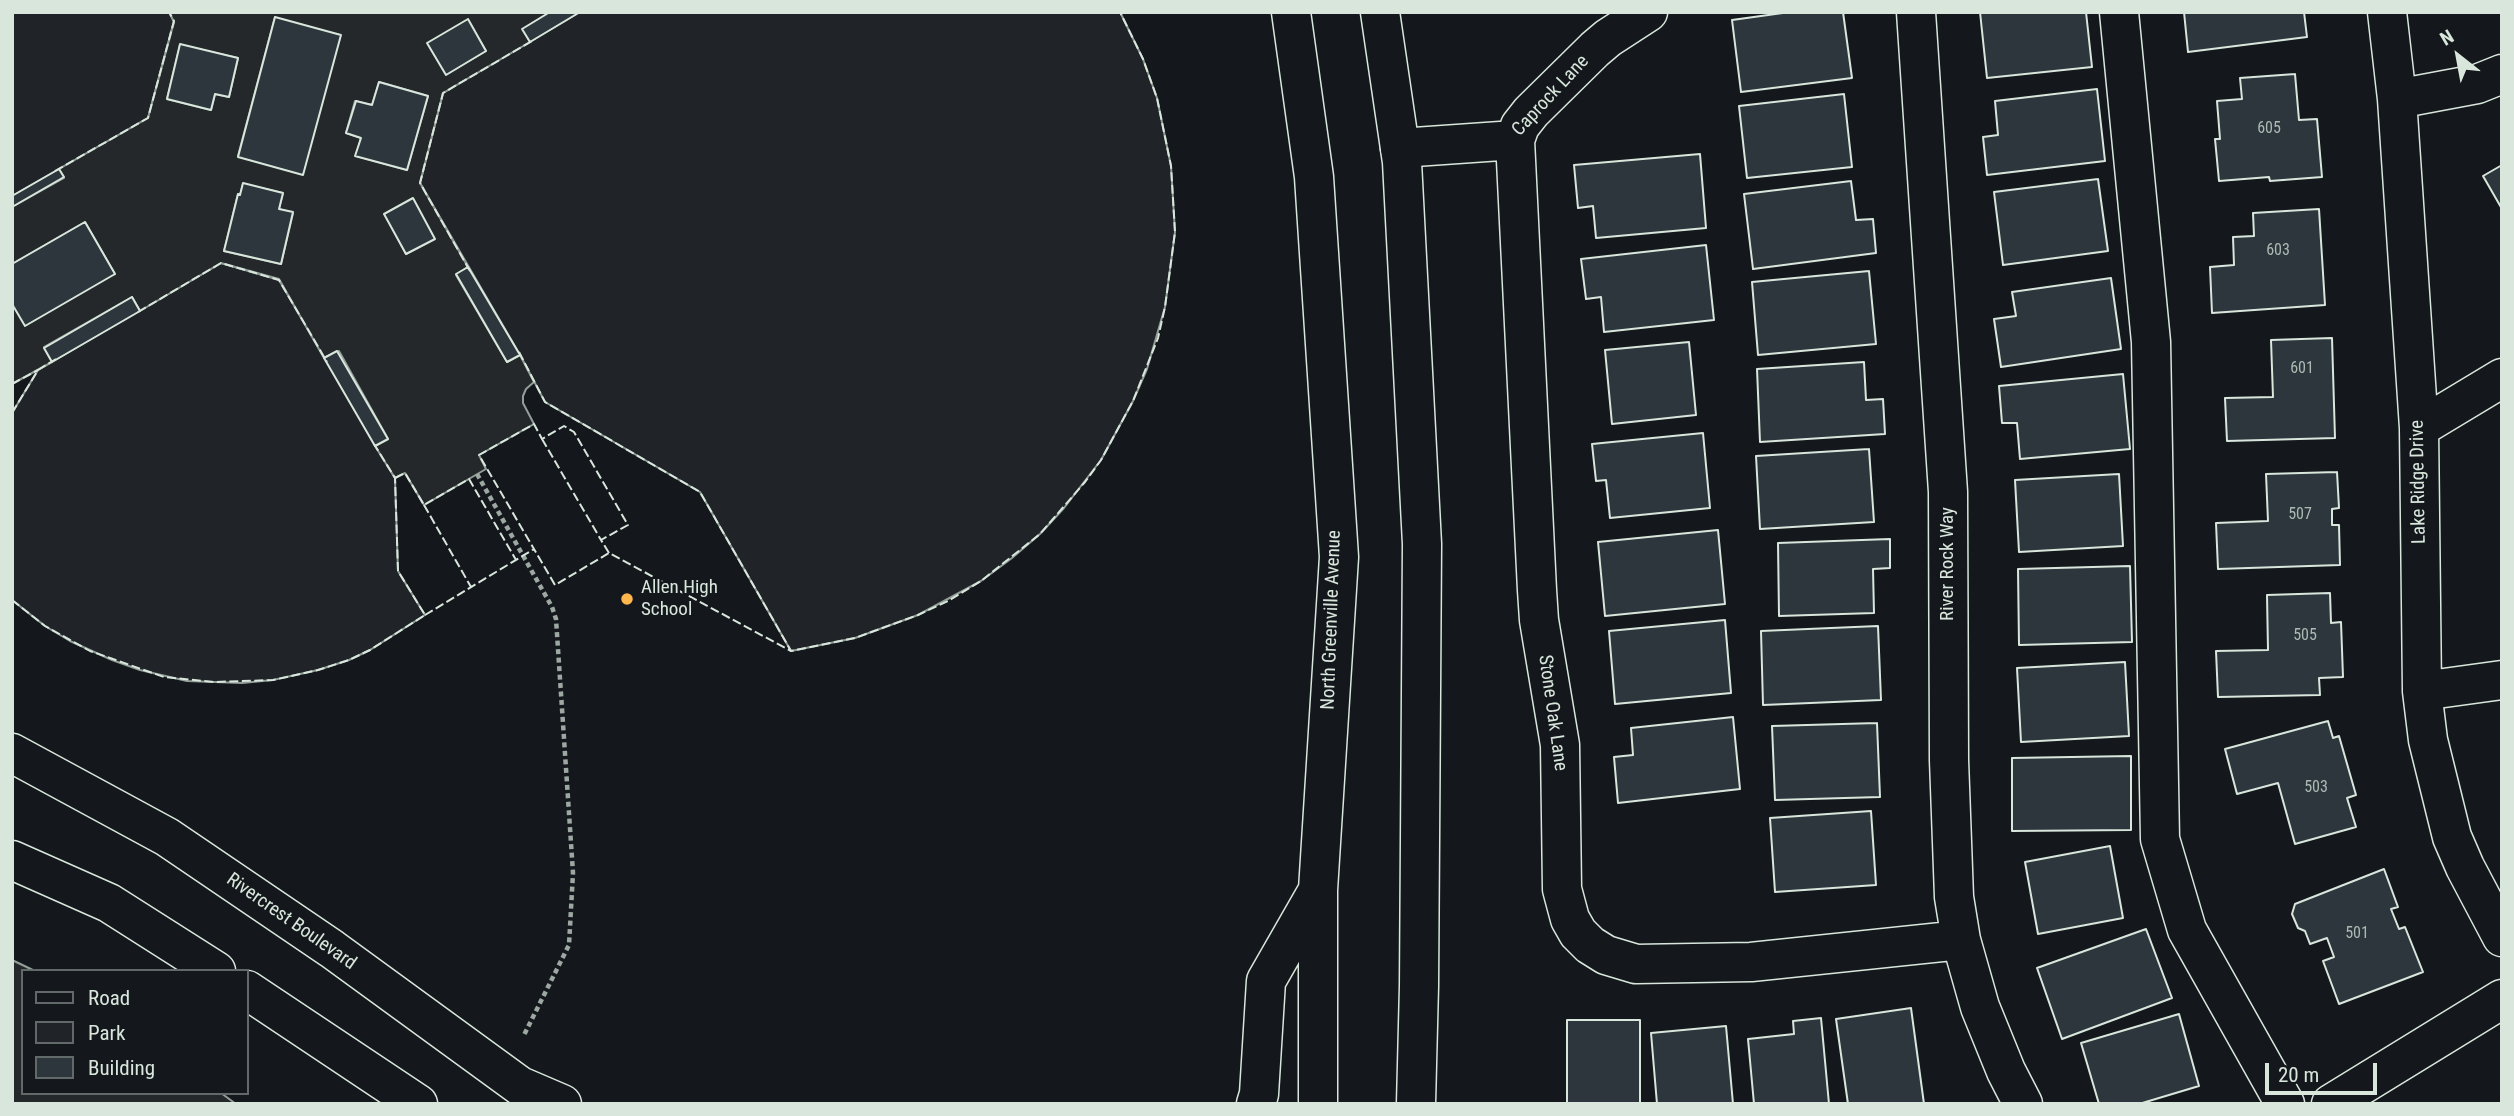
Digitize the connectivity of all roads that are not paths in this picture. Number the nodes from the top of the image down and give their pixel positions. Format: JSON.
{"nodes":[{"id":1,"x":1291,"y":12,"type":"edge"},
{"id":2,"x":1380,"y":12,"type":"edge"},
{"id":3,"x":1648,"y":12,"type":"edge"},
{"id":4,"x":1916,"y":12,"type":"edge"},
{"id":5,"x":2119,"y":12,"type":"edge"},
{"id":6,"x":2387,"y":12,"type":"edge"},
{"id":7,"x":2502,"y":74,"type":"edge"},
{"id":8,"x":2397,"y":99,"type":"junction"},
{"id":9,"x":1515,"y":140,"type":"junction"},
{"id":10,"x":1400,"y":148,"type":"junction"},
{"id":11,"x":2502,"y":378,"type":"edge"},
{"id":12,"x":2419,"y":428,"type":"junction"},
{"id":13,"x":2502,"y":680,"type":"edge"},
{"id":14,"x":2422,"y":691,"type":"junction"},
{"id":15,"x":12,"y":753,"type":"edge"},
{"id":16,"x":12,"y":860,"type":"edge"},
{"id":17,"x":1318,"y":890,"type":"junction"},
{"id":18,"x":2502,"y":937,"type":"edge"},
{"id":19,"x":1961,"y":940,"type":"junction"},
{"id":20,"x":213,"y":969,"type":"edge"},
{"id":21,"x":248,"y":991,"type":"edge"},
{"id":22,"x":2502,"y":999,"type":"edge"},
{"id":23,"x":554,"y":1102,"type":"edge"},
{"id":24,"x":418,"y":1104,"type":"edge"},
{"id":25,"x":1255,"y":1104,"type":"edge"},
{"id":26,"x":1318,"y":1104,"type":"edge"},
{"id":27,"x":1416,"y":1104,"type":"edge"},
{"id":28,"x":2023,"y":1104,"type":"edge"},
{"id":29,"x":2285,"y":1104,"type":"edge"},
{"id":30,"x":2331,"y":1104,"type":"edge"}],
"edges":[{"from":1,"to":17,"type":"street","name":"North Greenville Avenue"},
{"from":2,"to":10,"type":"street"},
{"from":3,"to":9,"type":"street","name":"Caprock Lane"},
{"from":4,"to":19,"type":"street","name":"River Rock Way"},
{"from":5,"to":29,"type":"street"},
{"from":6,"to":8,"type":"street","name":"Lake Ridge Drive"},
{"from":7,"to":8,"type":"street"},
{"from":8,"to":12,"type":"street","name":"Lake Ridge Drive"},
{"from":9,"to":10,"type":"street","name":"Caprock Lane"},
{"from":9,"to":19,"type":"street","name":"Stone Oak Lane"},
{"from":10,"to":27,"type":"street"},
{"from":11,"to":12,"type":"street"},
{"from":12,"to":14,"type":"street","name":"Lake Ridge Drive"},
{"from":13,"to":14,"type":"street"},
{"from":14,"to":18,"type":"street","name":"Lake Ridge Drive"},
{"from":15,"to":23,"type":"street","name":"Rivercrest Boulevard"},
{"from":16,"to":20,"type":"street"},
{"from":17,"to":25,"type":"street"},
{"from":17,"to":26,"type":"street","name":"North Greenville Avenue"},
{"from":19,"to":28,"type":"street","name":"River Rock Way"},
{"from":21,"to":24,"type":"street"},
{"from":22,"to":30,"type":"street"}]}
